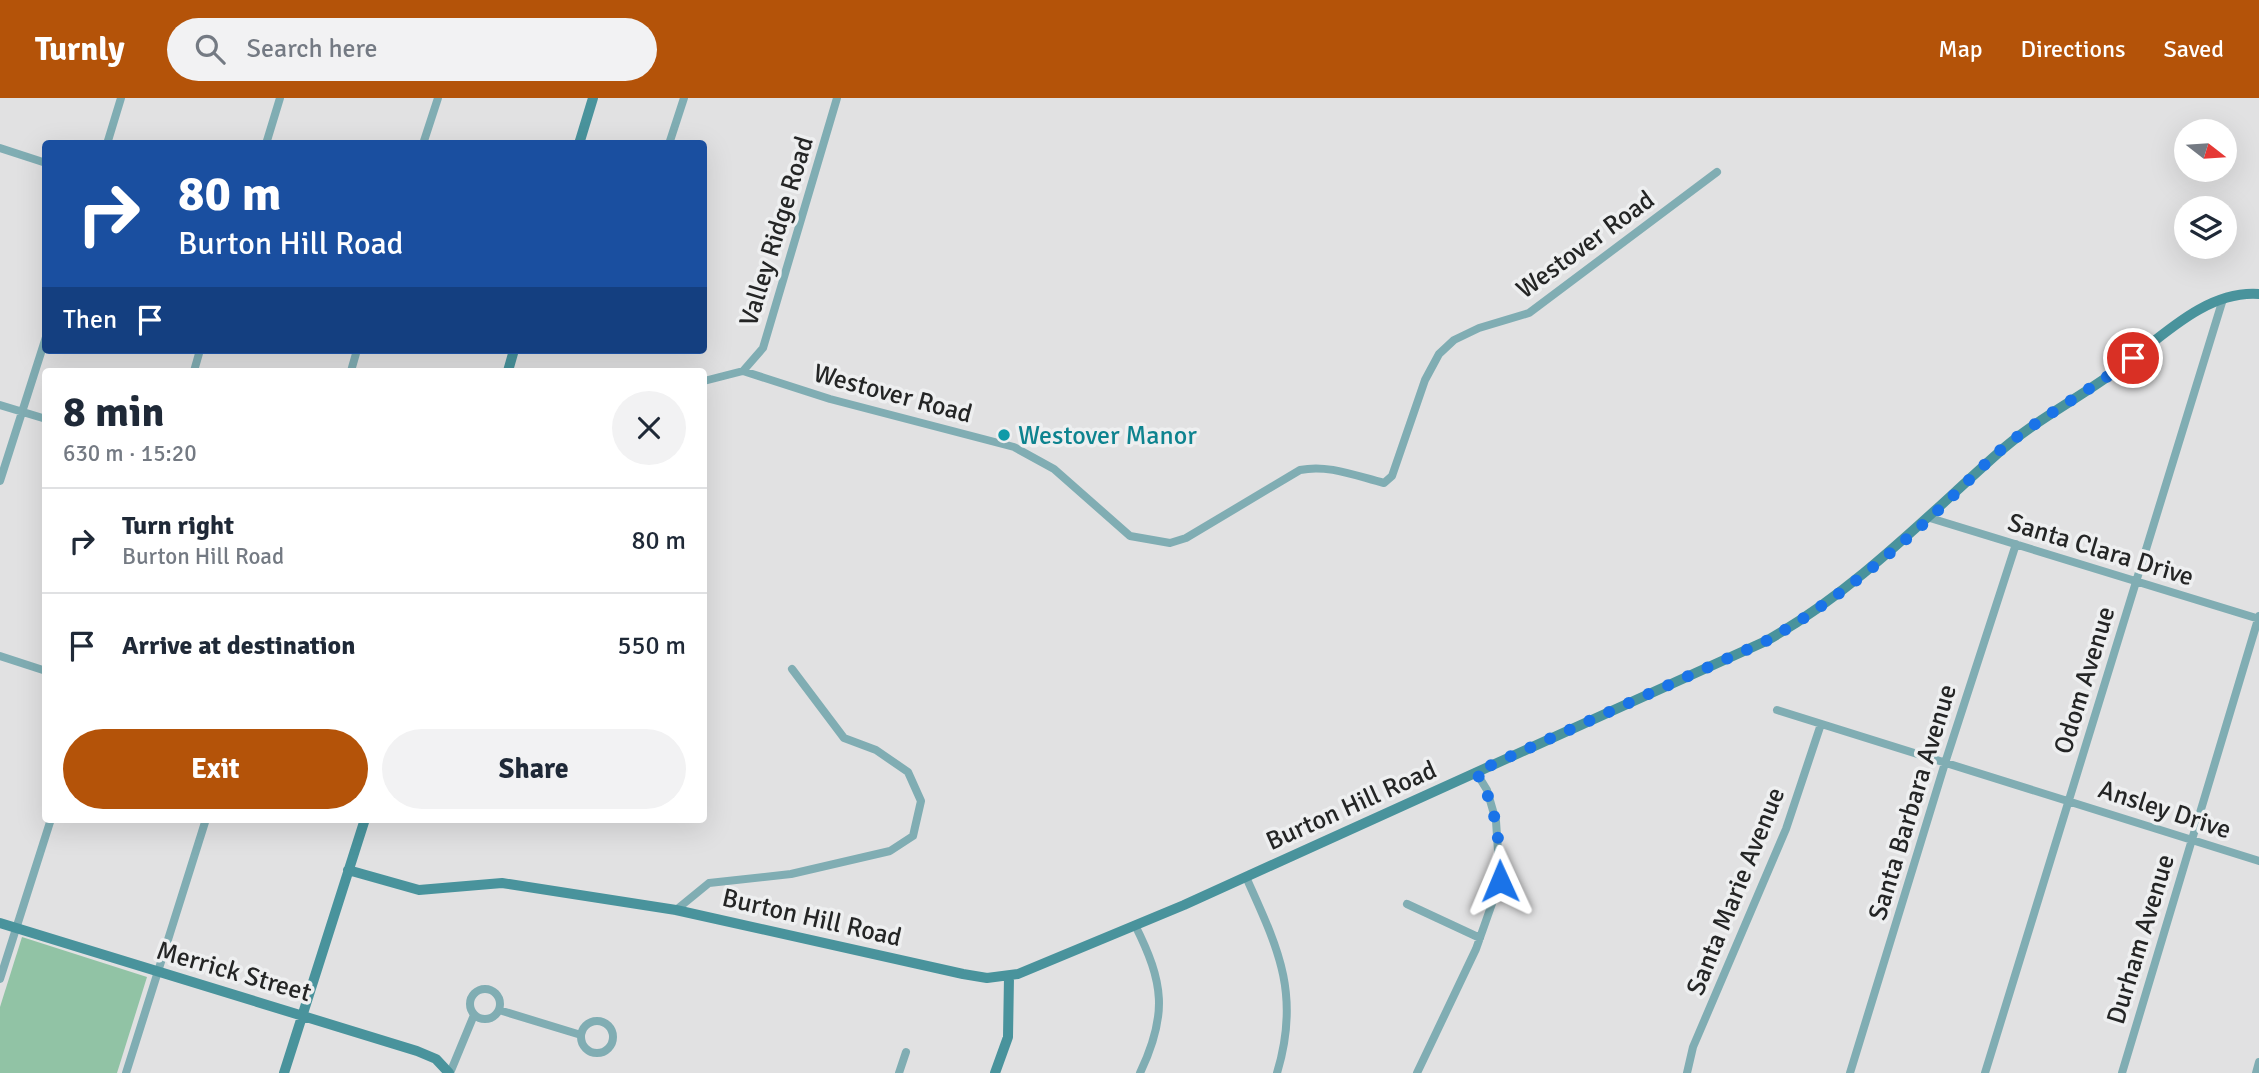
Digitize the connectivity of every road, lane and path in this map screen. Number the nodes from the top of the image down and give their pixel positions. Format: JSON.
{"nodes":[{"id":1,"x":121,"y":98,"type":"edge"},
{"id":2,"x":280,"y":98,"type":"edge"},
{"id":3,"x":438,"y":98,"type":"edge"},
{"id":4,"x":593,"y":98,"type":"edge"},
{"id":5,"x":684,"y":98,"type":"edge"},
{"id":6,"x":837,"y":98,"type":"edge"},
{"id":7,"x":108,"y":140,"type":"edge"},
{"id":8,"x":267,"y":140,"type":"edge"},
{"id":9,"x":424,"y":140,"type":"edge"},
{"id":10,"x":580,"y":140,"type":"edge"},
{"id":11,"x":670,"y":140,"type":"edge"},
{"id":12,"x":0,"y":148,"type":"edge"},
{"id":13,"x":42,"y":162,"type":"edge"},
{"id":14,"x":1717,"y":172,"type":"dead end"},
{"id":15,"x":2259,"y":294,"type":"edge"},
{"id":16,"x":2223,"y":299,"type":"junction"},
{"id":17,"x":42,"y":350,"type":"edge"},
{"id":18,"x":743,"y":371,"type":"junction"},
{"id":19,"x":707,"y":380,"type":"edge"},
{"id":20,"x":0,"y":405,"type":"edge"},
{"id":21,"x":22,"y":412,"type":"junction"},
{"id":22,"x":42,"y":418,"type":"edge"},
{"id":23,"x":0,"y":481,"type":"edge"},
{"id":24,"x":1930,"y":518,"type":"junction"},
{"id":25,"x":2016,"y":544,"type":"junction"},
{"id":26,"x":2136,"y":581,"type":"junction"},
{"id":27,"x":2259,"y":618,"type":"edge"},
{"id":28,"x":0,"y":656,"type":"edge"},
{"id":29,"x":792,"y":669,"type":"dead end"},
{"id":30,"x":42,"y":670,"type":"edge"},
{"id":31,"x":1777,"y":710,"type":"dead end"},
{"id":32,"x":1821,"y":724,"type":"junction"},
{"id":33,"x":1945,"y":763,"type":"junction"},
{"id":34,"x":1476,"y":772,"type":"junction"},
{"id":35,"x":2069,"y":801,"type":"junction"},
{"id":36,"x":50,"y":823,"type":"edge"},
{"id":37,"x":205,"y":823,"type":"edge"},
{"id":38,"x":364,"y":823,"type":"edge"},
{"id":39,"x":2192,"y":840,"type":"junction"},
{"id":40,"x":2259,"y":861,"type":"edge"},
{"id":41,"x":348,"y":870,"type":"junction"},
{"id":42,"x":1246,"y":877,"type":"junction"},
{"id":43,"x":1407,"y":904,"type":"dead end"},
{"id":44,"x":676,"y":910,"type":"junction"},
{"id":45,"x":0,"y":923,"type":"edge"},
{"id":46,"x":1135,"y":925,"type":"junction"},
{"id":47,"x":16,"y":928,"type":"junction"},
{"id":48,"x":1480,"y":938,"type":"junction"},
{"id":49,"x":158,"y":974,"type":"junction"},
{"id":50,"x":1009,"y":977,"type":"junction"},
{"id":51,"x":0,"y":979,"type":"edge"},
{"id":52,"x":499,"y":1010,"type":"junction"},
{"id":53,"x":303,"y":1015,"type":"junction"},
{"id":54,"x":474,"y":1016,"type":"junction"},
{"id":55,"x":581,"y":1035,"type":"junction"},
{"id":56,"x":906,"y":1052,"type":"dead end"},
{"id":57,"x":2259,"y":1062,"type":"edge"},
{"id":58,"x":126,"y":1073,"type":"edge"},
{"id":59,"x":284,"y":1073,"type":"edge"},
{"id":60,"x":449,"y":1073,"type":"edge"},
{"id":61,"x":899,"y":1073,"type":"edge"},
{"id":62,"x":995,"y":1073,"type":"edge"},
{"id":63,"x":1140,"y":1073,"type":"edge"},
{"id":64,"x":1277,"y":1073,"type":"edge"},
{"id":65,"x":1417,"y":1073,"type":"edge"},
{"id":66,"x":1686,"y":1073,"type":"edge"},
{"id":67,"x":1850,"y":1073,"type":"edge"},
{"id":68,"x":1985,"y":1073,"type":"edge"},
{"id":69,"x":2122,"y":1073,"type":"edge"},
{"id":70,"x":2256,"y":1073,"type":"edge"}],
"edges":[{"from":1,"to":7,"type":"street"},
{"from":2,"to":8,"type":"street"},
{"from":3,"to":9,"type":"street"},
{"from":4,"to":10,"type":"street"},
{"from":5,"to":11,"type":"street"},
{"from":6,"to":18,"type":"street","name":"Valley Ridge Road"},
{"from":12,"to":13,"type":"street"},
{"from":14,"to":18,"type":"street","name":"Westover Road"},
{"from":15,"to":16,"type":"street","name":"Burton Hill Road"},
{"from":16,"to":24,"type":"street","name":"Burton Hill Road"},
{"from":16,"to":26,"type":"street","name":"Odom Avenue"},
{"from":17,"to":21,"type":"street"},
{"from":18,"to":19,"type":"street"},
{"from":20,"to":21,"type":"street"},
{"from":21,"to":22,"type":"street"},
{"from":21,"to":23,"type":"street"},
{"from":24,"to":25,"type":"street","name":"Santa Clara Drive"},
{"from":24,"to":34,"type":"street","name":"Burton Hill Road"},
{"from":25,"to":26,"type":"street","name":"Santa Clara Drive"},
{"from":25,"to":33,"type":"street","name":"Santa Barbara Avenue"},
{"from":26,"to":27,"type":"street","name":"Santa Clara Drive"},
{"from":26,"to":35,"type":"street","name":"Odom Avenue"},
{"from":27,"to":39,"type":"street","name":"Durham Avenue"},
{"from":28,"to":30,"type":"street"},
{"from":29,"to":44,"type":"street"},
{"from":31,"to":32,"type":"street","name":"Ansley Drive"},
{"from":32,"to":33,"type":"street","name":"Ansley Drive"},
{"from":32,"to":66,"type":"street","name":"Santa Marie Avenue"},
{"from":33,"to":35,"type":"street","name":"Ansley Drive"},
{"from":33,"to":67,"type":"street","name":"Santa Barbara Avenue"},
{"from":34,"to":42,"type":"street","name":"Burton Hill Road"},
{"from":34,"to":48,"type":"street"},
{"from":35,"to":39,"type":"street","name":"Ansley Drive"},
{"from":35,"to":68,"type":"street","name":"Odom Avenue"},
{"from":36,"to":47,"type":"street"},
{"from":37,"to":49,"type":"street"},
{"from":38,"to":41,"type":"street"},
{"from":39,"to":40,"type":"street","name":"Ansley Drive"},
{"from":39,"to":69,"type":"street","name":"Durham Avenue"},
{"from":41,"to":44,"type":"street","name":"Burton Hill Road"},
{"from":41,"to":53,"type":"street"},
{"from":42,"to":46,"type":"street","name":"Burton Hill Road"},
{"from":42,"to":64,"type":"street"},
{"from":43,"to":48,"type":"street"},
{"from":44,"to":50,"type":"street","name":"Burton Hill Road"},
{"from":45,"to":47,"type":"street","name":"Merrick Street"},
{"from":46,"to":50,"type":"street","name":"Burton Hill Road"},
{"from":46,"to":63,"type":"street"},
{"from":47,"to":49,"type":"street","name":"Merrick Street"},
{"from":47,"to":51,"type":"street"},
{"from":48,"to":65,"type":"street"},
{"from":49,"to":53,"type":"street","name":"Merrick Street"},
{"from":49,"to":58,"type":"street"},
{"from":50,"to":62,"type":"street"},
{"from":52,"to":54,"type":"street"},
{"from":52,"to":54,"type":"street"},
{"from":52,"to":55,"type":"street"},
{"from":53,"to":59,"type":"street"},
{"from":53,"to":60,"type":"street","name":"Merrick Street"},
{"from":54,"to":60,"type":"street"},
{"from":55,"to":55,"type":"street"},
{"from":56,"to":61,"type":"street"},
{"from":57,"to":70,"type":"street"}]}
